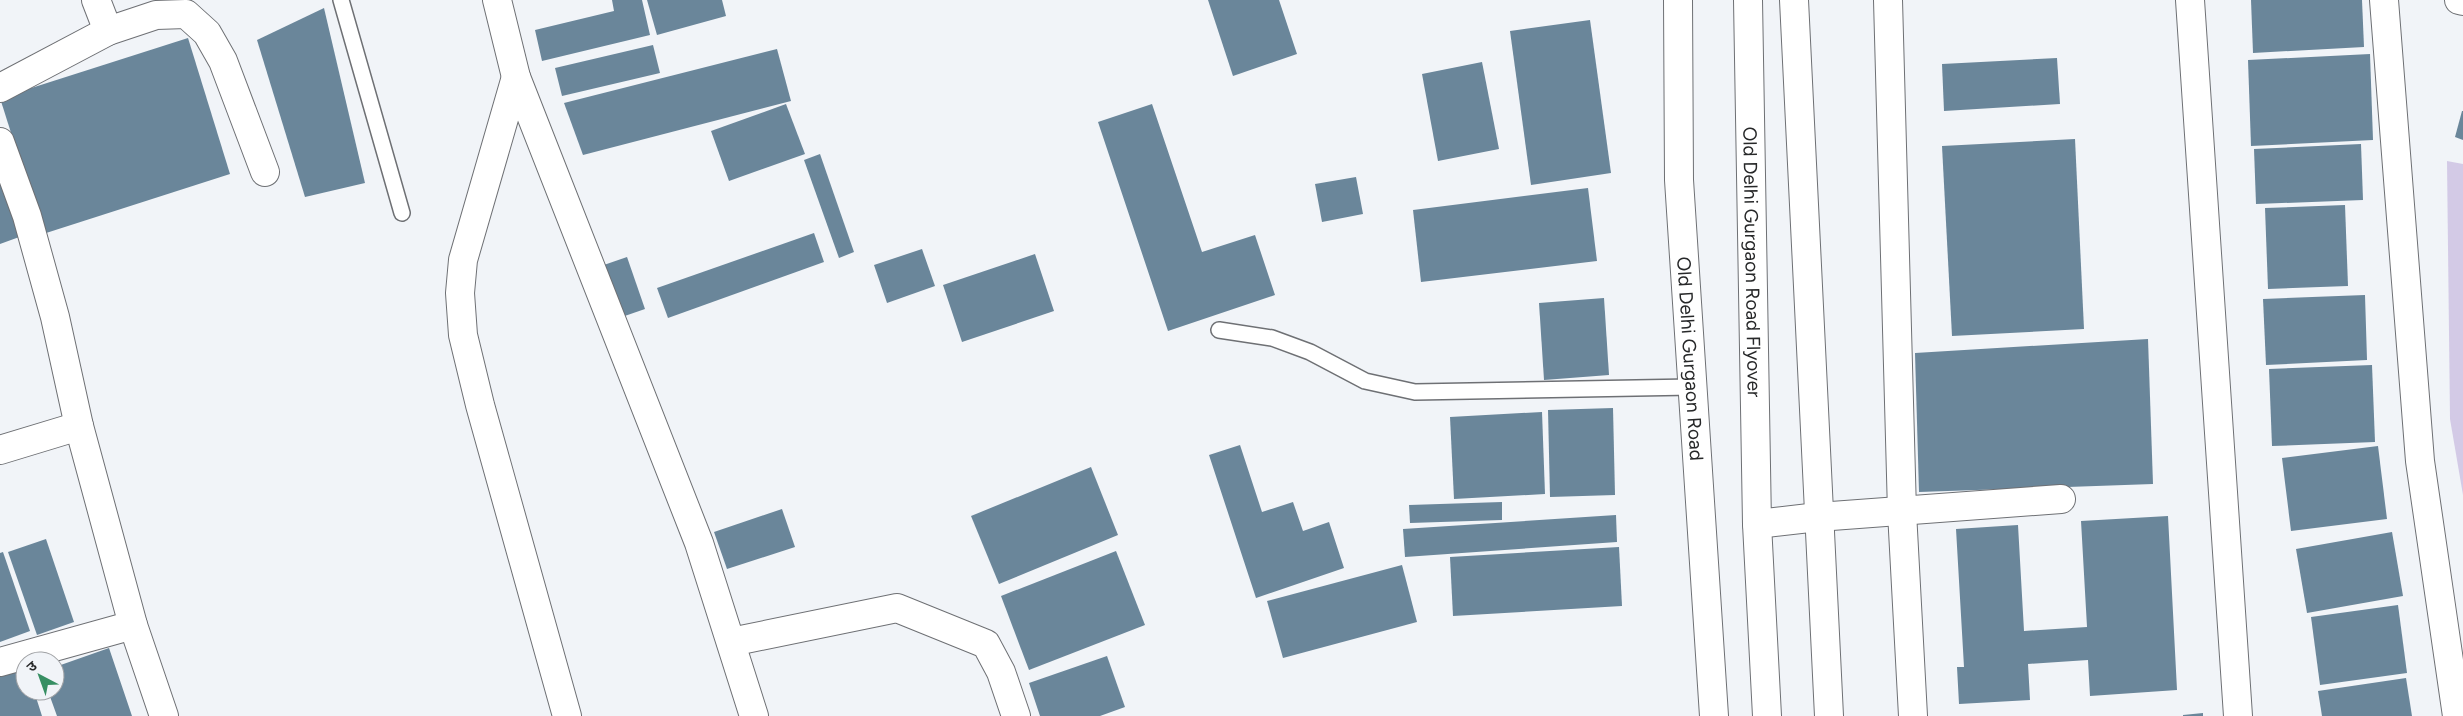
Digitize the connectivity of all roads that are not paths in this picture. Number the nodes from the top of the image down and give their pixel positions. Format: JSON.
{"nodes":[{"id":1,"x":96,"y":0,"type":"edge"},
{"id":2,"x":341,"y":0,"type":"edge"},
{"id":3,"x":497,"y":0,"type":"edge"},
{"id":4,"x":1678,"y":0,"type":"edge"},
{"id":5,"x":1748,"y":0,"type":"edge"},
{"id":6,"x":1794,"y":0,"type":"edge"},
{"id":7,"x":1888,"y":0,"type":"edge"},
{"id":8,"x":2190,"y":0,"type":"edge"},
{"id":9,"x":2384,"y":0,"type":"edge"},
{"id":10,"x":2459,"y":0,"type":"edge"},
{"id":11,"x":2463,"y":1,"type":"edge"},
{"id":12,"x":108,"y":31,"type":"junction"},
{"id":13,"x":516,"y":76,"type":"junction"},
{"id":14,"x":0,"y":88,"type":"edge"},
{"id":15,"x":0,"y":142,"type":"edge"},
{"id":16,"x":265,"y":172,"type":"dead end"},
{"id":17,"x":402,"y":213,"type":"dead end"},
{"id":18,"x":1219,"y":330,"type":"dead end"},
{"id":19,"x":1692,"y":387,"type":"junction"},
{"id":20,"x":79,"y":426,"type":"junction"},
{"id":21,"x":0,"y":450,"type":"edge"},
{"id":22,"x":2061,"y":499,"type":"dead end"},
{"id":23,"x":1902,"y":512,"type":"junction"},
{"id":24,"x":1818,"y":517,"type":"junction"},
{"id":25,"x":1756,"y":524,"type":"junction"},
{"id":26,"x":134,"y":625,"type":"junction"},
{"id":27,"x":731,"y":642,"type":"junction"},
{"id":28,"x":0,"y":662,"type":"edge"},
{"id":29,"x":164,"y":716,"type":"edge"},
{"id":30,"x":567,"y":716,"type":"edge"},
{"id":31,"x":754,"y":716,"type":"edge"},
{"id":32,"x":1016,"y":716,"type":"edge"},
{"id":33,"x":1714,"y":716,"type":"edge"},
{"id":34,"x":1767,"y":716,"type":"edge"},
{"id":35,"x":1829,"y":716,"type":"edge"},
{"id":36,"x":1913,"y":716,"type":"edge"},
{"id":37,"x":2238,"y":716,"type":"edge"},
{"id":38,"x":2457,"y":716,"type":"edge"}],
"edges":[{"from":1,"to":12,"type":"street"},
{"from":2,"to":17,"type":"lane"},
{"from":3,"to":13,"type":"street"},
{"from":4,"to":19,"type":"street","name":"Old Delhi Gurgaon Road"},
{"from":5,"to":25,"type":"street","name":"Old Delhi Gurgaon Road Flyover"},
{"from":6,"to":24,"type":"street"},
{"from":7,"to":23,"type":"street"},
{"from":8,"to":37,"type":"street"},
{"from":9,"to":38,"type":"street"},
{"from":10,"to":11,"type":"street"},
{"from":12,"to":14,"type":"street"},
{"from":12,"to":16,"type":"street"},
{"from":13,"to":27,"type":"street"},
{"from":13,"to":30,"type":"street"},
{"from":15,"to":20,"type":"street"},
{"from":18,"to":19,"type":"lane"},
{"from":19,"to":33,"type":"street","name":"Old Delhi Gurgaon Road"},
{"from":20,"to":21,"type":"street"},
{"from":20,"to":26,"type":"street"},
{"from":22,"to":23,"type":"street"},
{"from":23,"to":24,"type":"street"},
{"from":23,"to":36,"type":"street"},
{"from":24,"to":25,"type":"street"},
{"from":24,"to":35,"type":"street"},
{"from":25,"to":34,"type":"street"},
{"from":26,"to":28,"type":"street"},
{"from":26,"to":29,"type":"street"},
{"from":27,"to":31,"type":"street"},
{"from":27,"to":32,"type":"street"}]}
